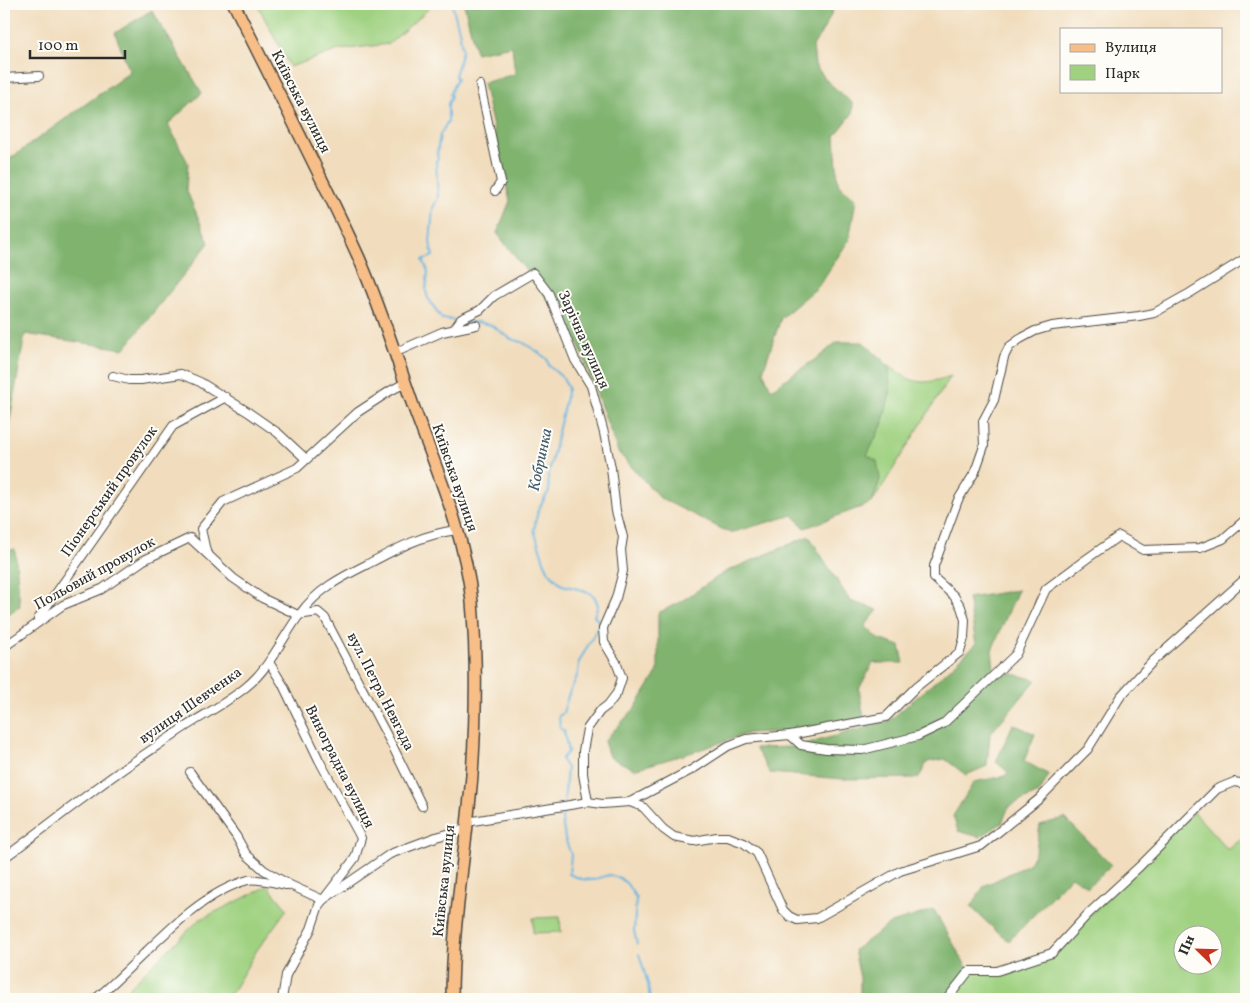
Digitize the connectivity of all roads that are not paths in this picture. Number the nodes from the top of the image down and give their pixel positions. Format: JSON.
{"nodes":[{"id":1,"x":234,"y":4,"type":"edge"},
{"id":2,"x":39,"y":76,"type":"dead end"},
{"id":3,"x":4,"y":78,"type":"edge"},
{"id":4,"x":480,"y":85,"type":"dead end"},
{"id":5,"x":495,"y":191,"type":"dead end"},
{"id":6,"x":1246,"y":258,"type":"edge"},
{"id":7,"x":457,"y":324,"type":"junction"},
{"id":8,"x":476,"y":325,"type":"dead end"},
{"id":9,"x":394,"y":353,"type":"junction"},
{"id":10,"x":113,"y":376,"type":"dead end"},
{"id":11,"x":405,"y":383,"type":"junction"},
{"id":12,"x":226,"y":397,"type":"junction"},
{"id":13,"x":306,"y":459,"type":"junction"},
{"id":14,"x":1246,"y":519,"type":"edge"},
{"id":15,"x":457,"y":530,"type":"junction"},
{"id":16,"x":206,"y":551,"type":"junction"},
{"id":17,"x":1246,"y":578,"type":"edge"},
{"id":18,"x":298,"y":616,"type":"junction"},
{"id":19,"x":36,"y":623,"type":"junction"},
{"id":20,"x":4,"y":647,"type":"edge"},
{"id":21,"x":269,"y":662,"type":"junction"},
{"id":22,"x":790,"y":735,"type":"junction"},
{"id":23,"x":190,"y":772,"type":"dead end"},
{"id":24,"x":1246,"y":784,"type":"edge"},
{"id":25,"x":588,"y":802,"type":"junction"},
{"id":26,"x":630,"y":802,"type":"junction"},
{"id":27,"x":422,"y":806,"type":"dead end"},
{"id":28,"x":466,"y":825,"type":"junction"},
{"id":29,"x":4,"y":858,"type":"edge"},
{"id":30,"x":290,"y":885,"type":"junction"},
{"id":31,"x":323,"y":900,"type":"junction"},
{"id":32,"x":95,"y":999,"type":"edge"},
{"id":33,"x":282,"y":999,"type":"edge"},
{"id":34,"x":452,"y":999,"type":"edge"},
{"id":35,"x":947,"y":999,"type":"edge"}],
"edges":[{"from":1,"to":9,"type":"main road","name":"Київська вулиця"},
{"from":2,"to":3,"type":"street"},
{"from":4,"to":5,"type":"street"},
{"from":6,"to":22,"type":"street"},
{"from":7,"to":8,"type":"street"},
{"from":7,"to":9,"type":"street"},
{"from":7,"to":25,"type":"street","name":"Зарічна вулиця"},
{"from":9,"to":11,"type":"main road","name":"Київська вулиця"},
{"from":10,"to":12,"type":"street"},
{"from":11,"to":13,"type":"street"},
{"from":11,"to":15,"type":"main road","name":"Київська вулиця"},
{"from":12,"to":13,"type":"street"},
{"from":12,"to":19,"type":"street","name":"Піонерський провулок"},
{"from":13,"to":16,"type":"street"},
{"from":14,"to":22,"type":"street"},
{"from":15,"to":18,"type":"street","name":"вулиця Шевченка"},
{"from":15,"to":28,"type":"main road","name":"Київська вулиця"},
{"from":16,"to":18,"type":"street","name":"Польовий провулок"},
{"from":16,"to":19,"type":"street","name":"Польовий провулок"},
{"from":17,"to":26,"type":"street"},
{"from":18,"to":21,"type":"street","name":"вулиця Шевченка"},
{"from":18,"to":27,"type":"street","name":"вул. Петра Невгада"},
{"from":19,"to":20,"type":"street","name":"Польовий провулок"},
{"from":21,"to":29,"type":"street","name":"вулиця Шевченка"},
{"from":21,"to":31,"type":"street","name":"Виноградна вулиця"},
{"from":22,"to":26,"type":"street"},
{"from":23,"to":30,"type":"street"},
{"from":24,"to":35,"type":"street"},
{"from":25,"to":26,"type":"street"},
{"from":25,"to":28,"type":"street"},
{"from":28,"to":31,"type":"street"},
{"from":28,"to":34,"type":"main road","name":"Київська вулиця"},
{"from":30,"to":31,"type":"street"},
{"from":30,"to":32,"type":"street"},
{"from":31,"to":33,"type":"street","name":"Виноградна вулиця"}]}
